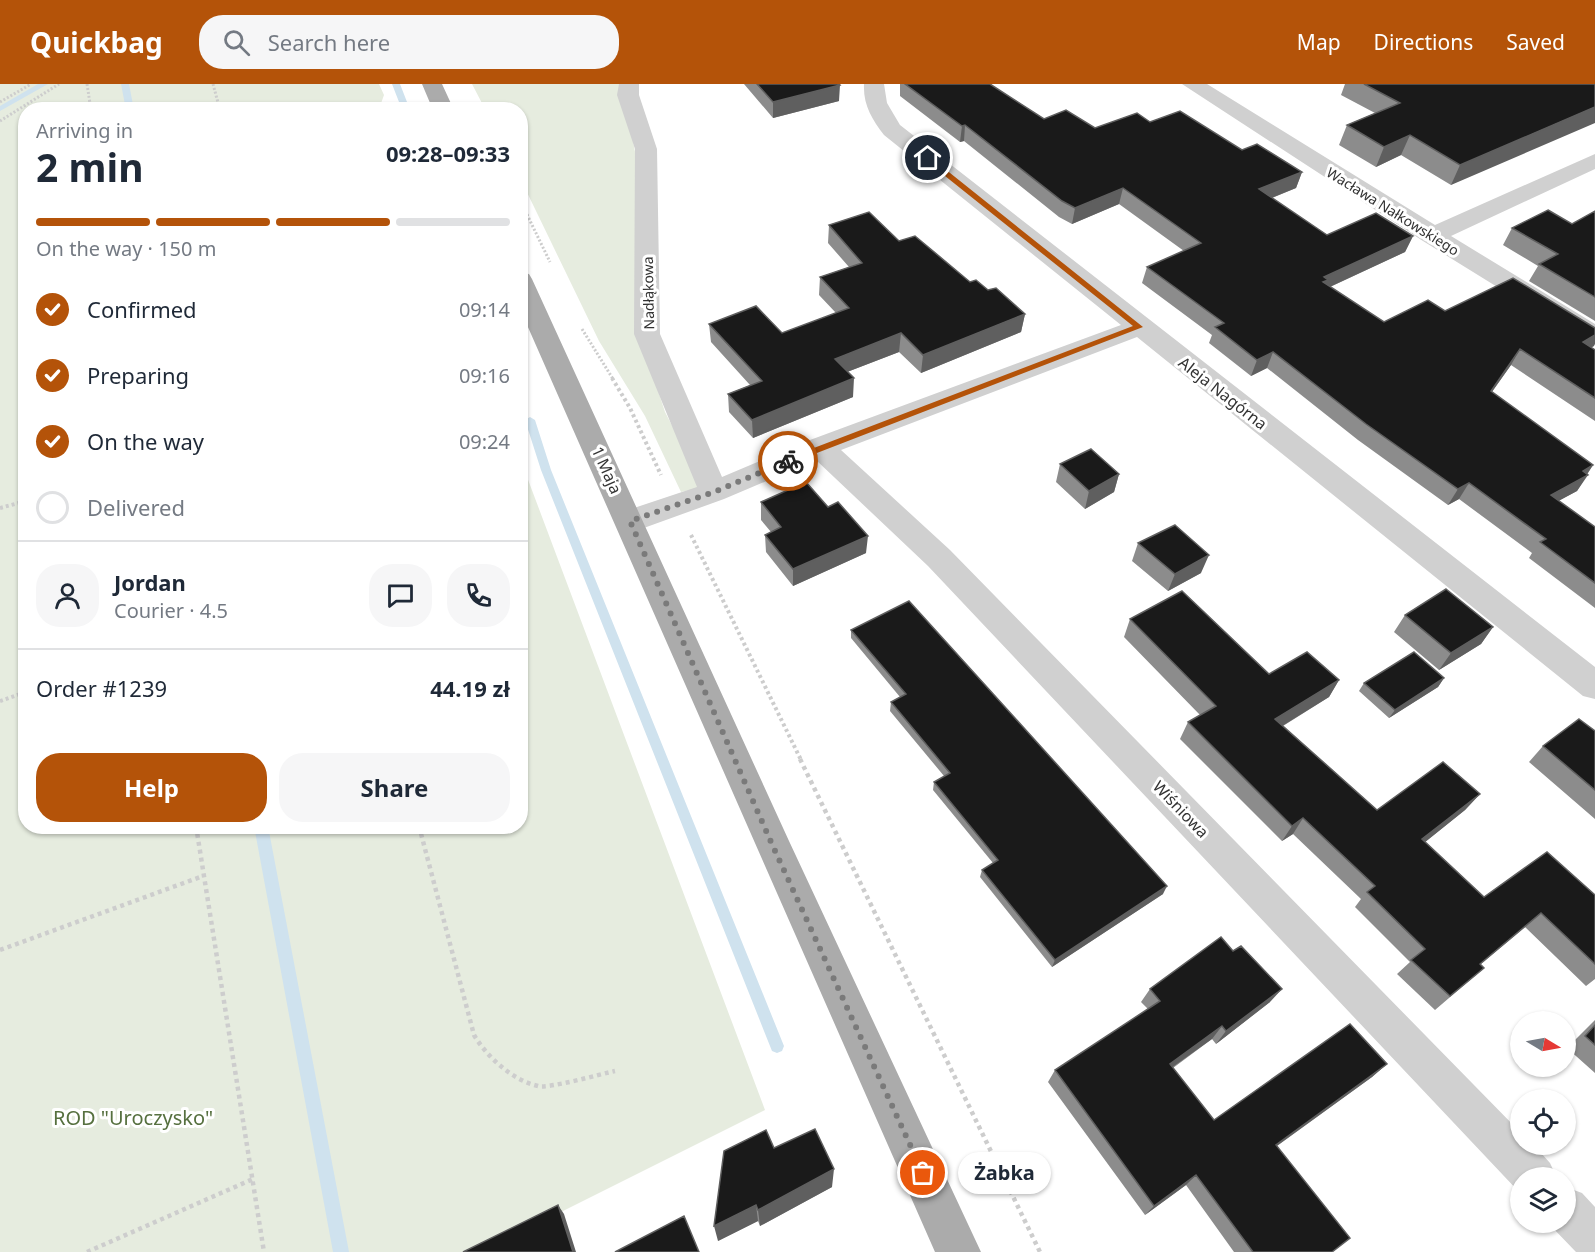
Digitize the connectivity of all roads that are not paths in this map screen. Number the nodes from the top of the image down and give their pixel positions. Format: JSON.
{"nodes":[{"id":1,"x":432,"y":84,"type":"edge"},
{"id":2,"x":629,"y":84,"type":"edge"},
{"id":3,"x":874,"y":84,"type":"edge"},
{"id":4,"x":1192,"y":84,"type":"edge"},
{"id":5,"x":440,"y":102,"type":"edge"},
{"id":6,"x":1595,"y":161,"type":"edge"},
{"id":7,"x":1431,"y":236,"type":"junction"},
{"id":8,"x":528,"y":297,"type":"edge"},
{"id":9,"x":1139,"y":327,"type":"junction"},
{"id":10,"x":1595,"y":336,"type":"edge"},
{"id":11,"x":820,"y":447,"type":"junction"},
{"id":12,"x":714,"y":492,"type":"junction"},
{"id":13,"x":630,"y":521,"type":"junction"},
{"id":14,"x":1595,"y":686,"type":"edge"},
{"id":15,"x":1524,"y":1167,"type":"edge"},
{"id":16,"x":1576,"y":1219,"type":"edge"},
{"id":17,"x":1595,"y":1239,"type":"edge"},
{"id":18,"x":958,"y":1252,"type":"edge"}],
"edges":[{"from":1,"to":5,"type":"main road"},
{"from":2,"to":12,"type":"street","name":"Nadłąkowa"},
{"from":3,"to":9,"type":"street","name":"Aleja Nagórna"},
{"from":4,"to":7,"type":"street","name":"Wacława Nałkowskiego"},
{"from":6,"to":7,"type":"street"},
{"from":7,"to":10,"type":"street","name":"Wacława Nałkowskiego"},
{"from":8,"to":13,"type":"main road","name":"1 Maja"},
{"from":9,"to":11,"type":"street"},
{"from":9,"to":14,"type":"street","name":"Aleja Nagórna"},
{"from":11,"to":12,"type":"street"},
{"from":11,"to":15,"type":"street","name":"Wiśniowa"},
{"from":12,"to":13,"type":"street"},
{"from":13,"to":18,"type":"main road","name":"1 Maja"},
{"from":16,"to":17,"type":"street"}]}
